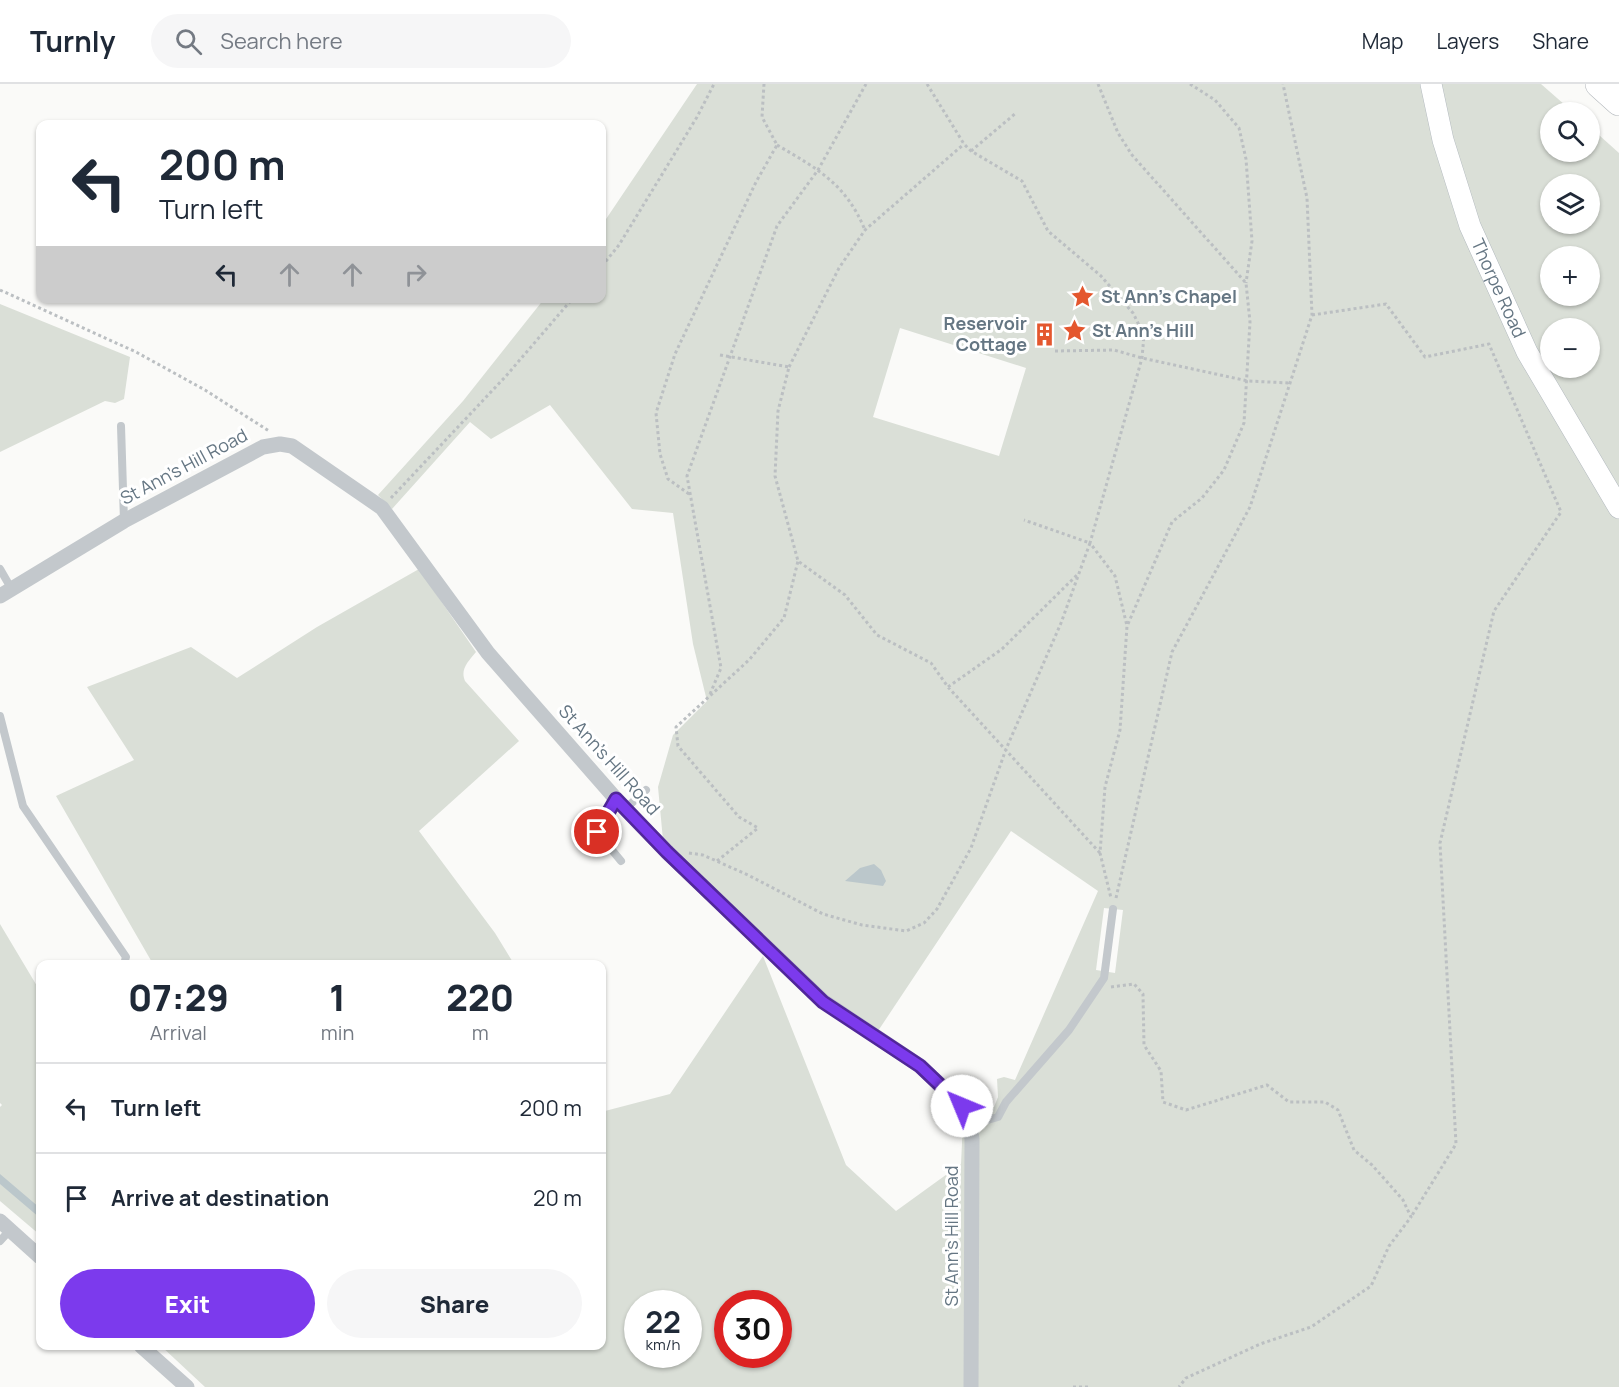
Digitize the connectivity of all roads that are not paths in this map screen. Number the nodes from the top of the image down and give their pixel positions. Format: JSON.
{"nodes":[{"id":1,"x":1431,"y":84,"type":"edge"},
{"id":2,"x":1599,"y":84,"type":"edge"},
{"id":3,"x":1619,"y":102,"type":"edge"},
{"id":4,"x":121,"y":426,"type":"dead end"},
{"id":5,"x":1619,"y":508,"type":"edge"},
{"id":6,"x":124,"y":521,"type":"junction"},
{"id":7,"x":0,"y":569,"type":"edge"},
{"id":8,"x":5,"y":592,"type":"edge"},
{"id":9,"x":0,"y":716,"type":"edge"},
{"id":10,"x":646,"y":790,"type":"dead end"},
{"id":11,"x":620,"y":804,"type":"junction"},
{"id":12,"x":621,"y":861,"type":"dead end"},
{"id":13,"x":1113,"y":909,"type":"road end"},
{"id":14,"x":125,"y":960,"type":"edge"},
{"id":15,"x":970,"y":1125,"type":"junction"},
{"id":16,"x":3,"y":1230,"type":"edge"},
{"id":17,"x":36,"y":1254,"type":"edge"},
{"id":18,"x":146,"y":1350,"type":"edge"},
{"id":19,"x":188,"y":1387,"type":"edge"},
{"id":20,"x":971,"y":1387,"type":"edge"}],
"edges":[{"from":1,"to":5,"type":"main road","name":"Thorpe Road"},
{"from":2,"to":3,"type":"highway"},
{"from":4,"to":6,"type":"lane"},
{"from":6,"to":8,"type":"street","name":"St Ann's Hill Road"},
{"from":6,"to":11,"type":"street","name":"St Ann's Hill Road"},
{"from":7,"to":8,"type":"lane"},
{"from":9,"to":14,"type":"lane"},
{"from":10,"to":11,"type":"lane"},
{"from":11,"to":12,"type":"lane"},
{"from":11,"to":15,"type":"street","name":"St Ann's Hill Road"},
{"from":13,"to":15,"type":"lane"},
{"from":15,"to":20,"type":"street","name":"St Ann's Hill Road"},
{"from":16,"to":17,"type":"street"},
{"from":18,"to":19,"type":"street"}]}
